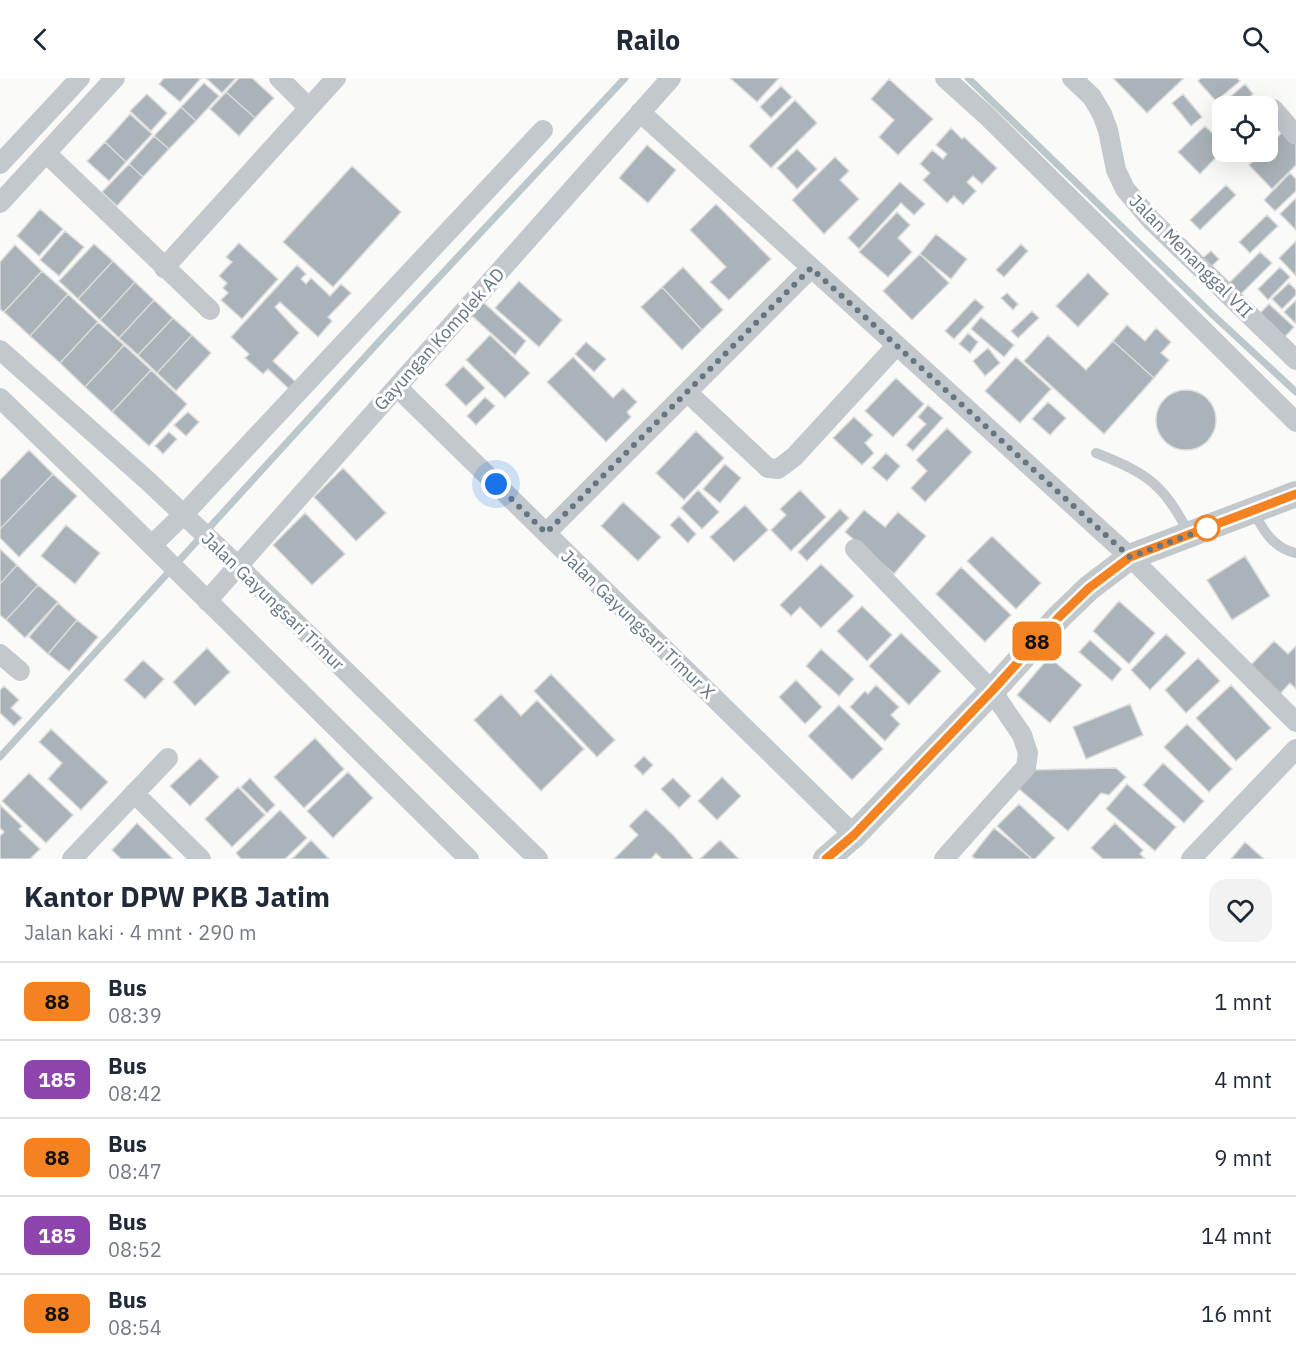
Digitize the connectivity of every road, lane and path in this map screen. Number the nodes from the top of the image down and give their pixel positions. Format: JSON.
{"nodes":[{"id":1,"x":80,"y":78,"type":"edge"},
{"id":2,"x":115,"y":78,"type":"edge"},
{"id":3,"x":279,"y":78,"type":"edge"},
{"id":4,"x":336,"y":78,"type":"edge"},
{"id":5,"x":671,"y":78,"type":"edge"},
{"id":6,"x":945,"y":78,"type":"edge"},
{"id":7,"x":1072,"y":78,"type":"edge"},
{"id":8,"x":308,"y":107,"type":"junction"},
{"id":9,"x":640,"y":112,"type":"junction"},
{"id":10,"x":1278,"y":115,"type":"edge"},
{"id":11,"x":543,"y":130,"type":"dead end"},
{"id":12,"x":1296,"y":135,"type":"edge"},
{"id":13,"x":46,"y":153,"type":"junction"},
{"id":14,"x":0,"y":164,"type":"edge"},
{"id":15,"x":0,"y":203,"type":"edge"},
{"id":16,"x":164,"y":268,"type":"junction"},
{"id":17,"x":811,"y":268,"type":"junction"},
{"id":18,"x":210,"y":310,"type":"dead end"},
{"id":19,"x":897,"y":345,"type":"junction"},
{"id":20,"x":0,"y":350,"type":"edge"},
{"id":21,"x":1296,"y":360,"type":"edge"},
{"id":22,"x":397,"y":387,"type":"junction"},
{"id":23,"x":687,"y":392,"type":"junction"},
{"id":24,"x":0,"y":398,"type":"edge"},
{"id":25,"x":1296,"y":422,"type":"edge"},
{"id":26,"x":1096,"y":453,"type":"dead end"},
{"id":27,"x":1296,"y":494,"type":"edge"},
{"id":28,"x":1253,"y":511,"type":"junction"},
{"id":29,"x":188,"y":519,"type":"junction"},
{"id":30,"x":546,"y":533,"type":"junction"},
{"id":31,"x":1189,"y":534,"type":"junction"},
{"id":32,"x":855,"y":549,"type":"dead end"},
{"id":33,"x":157,"y":550,"type":"junction"},
{"id":34,"x":1296,"y":553,"type":"edge"},
{"id":35,"x":1130,"y":557,"type":"junction"},
{"id":36,"x":232,"y":560,"type":"junction"},
{"id":37,"x":201,"y":594,"type":"junction"},
{"id":38,"x":0,"y":654,"type":"edge"},
{"id":39,"x":20,"y":671,"type":"dead end"},
{"id":40,"x":992,"y":691,"type":"junction"},
{"id":41,"x":1296,"y":722,"type":"edge"},
{"id":42,"x":1296,"y":749,"type":"edge"},
{"id":43,"x":168,"y":758,"type":"dead end"},
{"id":44,"x":134,"y":794,"type":"junction"},
{"id":45,"x":840,"y":851,"type":"edge"},
{"id":46,"x":72,"y":859,"type":"edge"},
{"id":47,"x":201,"y":859,"type":"edge"},
{"id":48,"x":469,"y":859,"type":"edge"},
{"id":49,"x":538,"y":859,"type":"edge"},
{"id":50,"x":944,"y":859,"type":"edge"},
{"id":51,"x":1191,"y":859,"type":"edge"}],
"edges":[{"from":1,"to":14,"type":"street"},
{"from":2,"to":13,"type":"street"},
{"from":3,"to":8,"type":"street"},
{"from":4,"to":8,"type":"street"},
{"from":5,"to":9,"type":"street","name":"Gayungan Komplek AD"},
{"from":6,"to":25,"type":"street"},
{"from":7,"to":21,"type":"street","name":"Jalan Menanggal VII"},
{"from":8,"to":16,"type":"street"},
{"from":9,"to":17,"type":"street"},
{"from":9,"to":22,"type":"street","name":"Gayungan Komplek AD"},
{"from":10,"to":12,"type":"street"},
{"from":11,"to":29,"type":"street"},
{"from":13,"to":15,"type":"street"},
{"from":13,"to":16,"type":"street"},
{"from":16,"to":18,"type":"street"},
{"from":17,"to":19,"type":"street"},
{"from":17,"to":23,"type":"street"},
{"from":19,"to":23,"type":"street"},
{"from":19,"to":35,"type":"street"},
{"from":20,"to":29,"type":"street","name":"Jalan Gayungsari Timur"},
{"from":22,"to":30,"type":"street","name":"Jalan Gayungsari Timur X"},
{"from":22,"to":36,"type":"street","name":"Gayungan Komplek AD"},
{"from":23,"to":30,"type":"street"},
{"from":24,"to":33,"type":"street"},
{"from":26,"to":31,"type":"lane"},
{"from":27,"to":28,"type":"street"},
{"from":28,"to":31,"type":"street"},
{"from":28,"to":34,"type":"lane"},
{"from":29,"to":33,"type":"street"},
{"from":29,"to":36,"type":"street","name":"Jalan Gayungsari Timur"},
{"from":30,"to":45,"type":"street","name":"Jalan Gayungsari Timur X"},
{"from":31,"to":35,"type":"street"},
{"from":32,"to":40,"type":"street"},
{"from":33,"to":37,"type":"street"},
{"from":35,"to":40,"type":"street"},
{"from":35,"to":41,"type":"street"},
{"from":36,"to":37,"type":"street","name":"Gayungan Komplek AD"},
{"from":36,"to":49,"type":"street","name":"Jalan Gayungsari Timur"},
{"from":37,"to":48,"type":"street"},
{"from":38,"to":39,"type":"street"},
{"from":40,"to":45,"type":"street"},
{"from":40,"to":50,"type":"street"},
{"from":42,"to":51,"type":"street"},
{"from":43,"to":44,"type":"street"},
{"from":44,"to":46,"type":"street"},
{"from":44,"to":47,"type":"street"}]}
